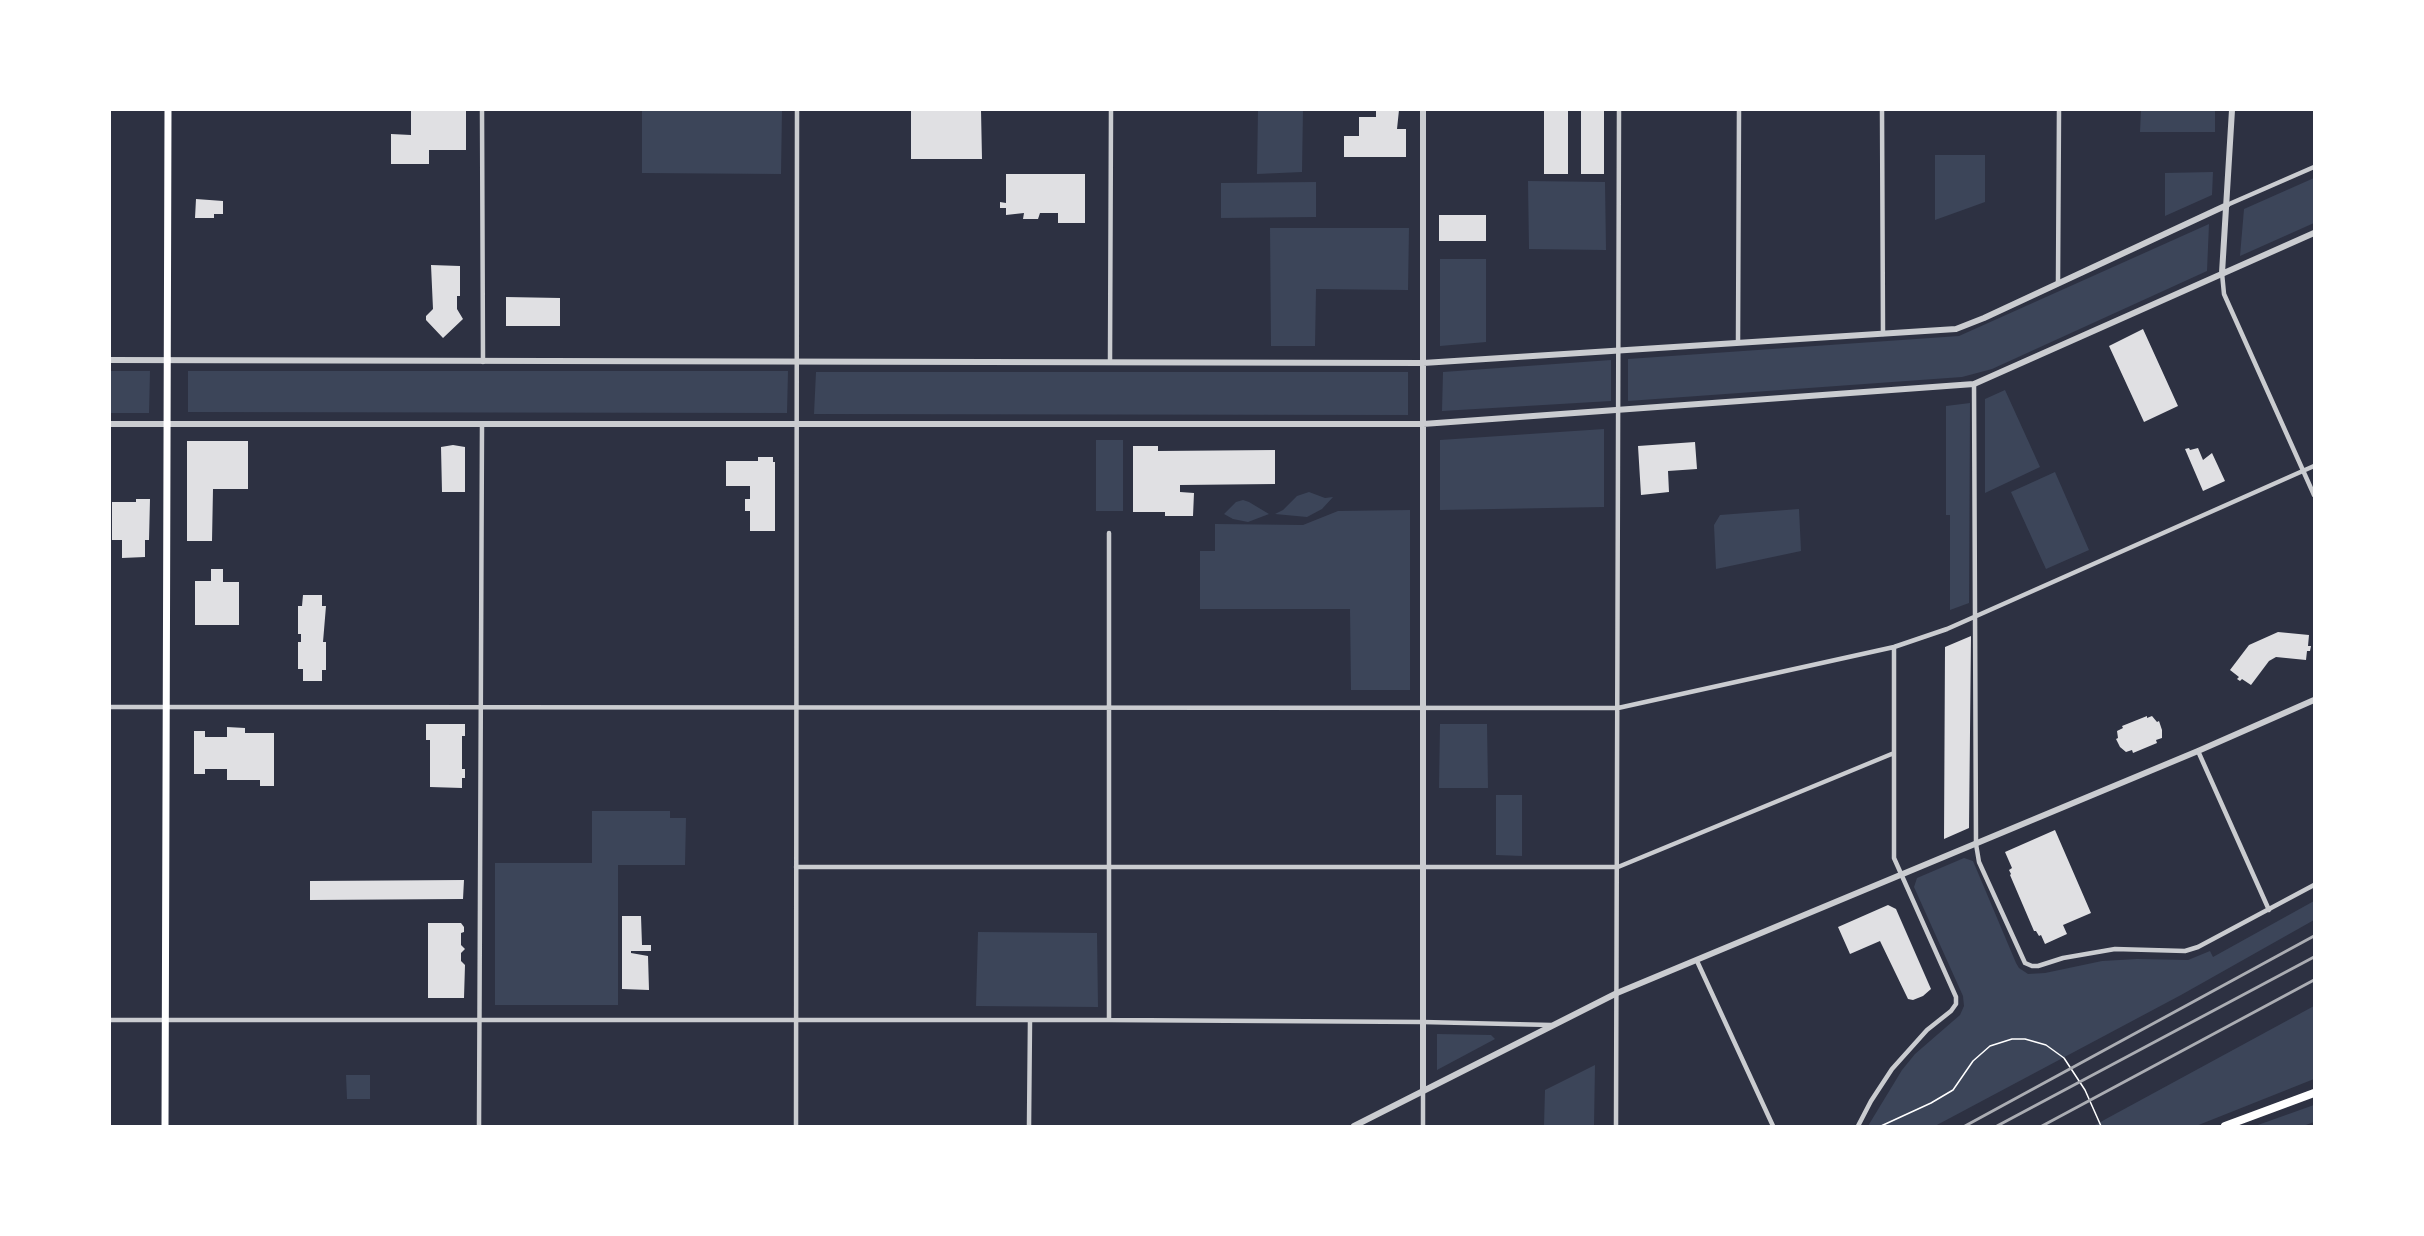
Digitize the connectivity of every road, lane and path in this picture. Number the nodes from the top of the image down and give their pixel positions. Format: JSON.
{"nodes":[{"id":1,"x":168,"y":110,"type":"edge"},
{"id":2,"x":482,"y":110,"type":"edge"},
{"id":3,"x":797,"y":110,"type":"edge"},
{"id":4,"x":1111,"y":110,"type":"edge"},
{"id":5,"x":1423,"y":110,"type":"edge"},
{"id":6,"x":1619,"y":110,"type":"edge"},
{"id":7,"x":1740,"y":110,"type":"edge"},
{"id":8,"x":1882,"y":110,"type":"edge"},
{"id":9,"x":2060,"y":110,"type":"edge"},
{"id":10,"x":2232,"y":110,"type":"edge"},
{"id":11,"x":2314,"y":167,"type":"edge"},
{"id":12,"x":2227,"y":205,"type":"junction"},
{"id":13,"x":2314,"y":233,"type":"edge"},
{"id":14,"x":2222,"y":273,"type":"junction"},
{"id":15,"x":2058,"y":282,"type":"junction"},
{"id":16,"x":1882,"y":334,"type":"junction"},
{"id":17,"x":1738,"y":342,"type":"junction"},
{"id":18,"x":1619,"y":349,"type":"junction"},
{"id":19,"x":110,"y":360,"type":"edge"},
{"id":20,"x":169,"y":360,"type":"junction"},
{"id":21,"x":483,"y":362,"type":"junction"},
{"id":22,"x":1110,"y":362,"type":"junction"},
{"id":23,"x":798,"y":363,"type":"junction"},
{"id":24,"x":1423,"y":363,"type":"junction"},
{"id":25,"x":1974,"y":384,"type":"junction"},
{"id":26,"x":1619,"y":411,"type":"junction"},
{"id":27,"x":110,"y":424,"type":"edge"},
{"id":28,"x":169,"y":424,"type":"junction"},
{"id":29,"x":1423,"y":424,"type":"junction"},
{"id":30,"x":482,"y":425,"type":"junction"},
{"id":31,"x":797,"y":425,"type":"junction"},
{"id":32,"x":2314,"y":466,"type":"edge"},
{"id":33,"x":2304,"y":471,"type":"junction"},
{"id":34,"x":2314,"y":495,"type":"edge"},
{"id":35,"x":1109,"y":533,"type":"dead end"},
{"id":36,"x":1976,"y":616,"type":"junction"},
{"id":37,"x":1894,"y":647,"type":"junction"},
{"id":38,"x":2314,"y":700,"type":"edge"},
{"id":39,"x":110,"y":707,"type":"edge"},
{"id":40,"x":167,"y":707,"type":"junction"},
{"id":41,"x":482,"y":707,"type":"junction"},
{"id":42,"x":797,"y":708,"type":"junction"},
{"id":43,"x":1109,"y":708,"type":"junction"},
{"id":44,"x":1423,"y":708,"type":"junction"},
{"id":45,"x":1618,"y":708,"type":"junction"},
{"id":46,"x":2198,"y":751,"type":"junction"},
{"id":47,"x":1894,"y":753,"type":"junction"},
{"id":48,"x":1976,"y":844,"type":"junction"},
{"id":49,"x":1109,"y":865,"type":"junction"},
{"id":50,"x":1423,"y":866,"type":"junction"},
{"id":51,"x":796,"y":867,"type":"junction"},
{"id":52,"x":1618,"y":867,"type":"junction"},
{"id":53,"x":1901,"y":874,"type":"junction"},
{"id":54,"x":2314,"y":885,"type":"edge"},
{"id":55,"x":2269,"y":910,"type":"junction"},
{"id":56,"x":1697,"y":961,"type":"junction"},
{"id":57,"x":1617,"y":993,"type":"junction"},
{"id":58,"x":110,"y":1020,"type":"edge"},
{"id":59,"x":479,"y":1020,"type":"junction"},
{"id":60,"x":1109,"y":1020,"type":"junction"},
{"id":61,"x":166,"y":1021,"type":"junction"},
{"id":62,"x":1030,"y":1021,"type":"junction"},
{"id":63,"x":796,"y":1022,"type":"junction"},
{"id":64,"x":1424,"y":1022,"type":"junction"},
{"id":65,"x":1551,"y":1025,"type":"junction"},
{"id":66,"x":1424,"y":1091,"type":"junction"},
{"id":67,"x":2314,"y":1093,"type":"edge"},
{"id":68,"x":165,"y":1126,"type":"edge"},
{"id":69,"x":479,"y":1126,"type":"edge"},
{"id":70,"x":796,"y":1126,"type":"edge"},
{"id":71,"x":1029,"y":1126,"type":"edge"},
{"id":72,"x":1354,"y":1126,"type":"edge"},
{"id":73,"x":1423,"y":1126,"type":"edge"},
{"id":74,"x":1616,"y":1126,"type":"edge"},
{"id":75,"x":1773,"y":1126,"type":"edge"},
{"id":76,"x":1858,"y":1126,"type":"edge"},
{"id":77,"x":1881,"y":1126,"type":"edge"},
{"id":78,"x":2101,"y":1126,"type":"edge"},
{"id":79,"x":2225,"y":1126,"type":"edge"}],
"edges":[{"from":1,"to":20,"type":"main road"},
{"from":2,"to":21,"type":"street"},
{"from":3,"to":23,"type":"street"},
{"from":4,"to":22,"type":"street"},
{"from":5,"to":24,"type":"street"},
{"from":6,"to":18,"type":"street"},
{"from":7,"to":17,"type":"street"},
{"from":8,"to":16,"type":"street"},
{"from":9,"to":15,"type":"street"},
{"from":10,"to":12,"type":"street"},
{"from":11,"to":12,"type":"street"},
{"from":12,"to":14,"type":"street"},
{"from":12,"to":15,"type":"street"},
{"from":13,"to":14,"type":"street"},
{"from":14,"to":25,"type":"street"},
{"from":14,"to":33,"type":"street"},
{"from":15,"to":16,"type":"street"},
{"from":16,"to":17,"type":"street"},
{"from":17,"to":18,"type":"street"},
{"from":18,"to":24,"type":"street"},
{"from":18,"to":26,"type":"street"},
{"from":19,"to":20,"type":"street"},
{"from":20,"to":21,"type":"street"},
{"from":20,"to":28,"type":"main road"},
{"from":21,"to":23,"type":"street"},
{"from":22,"to":23,"type":"street"},
{"from":22,"to":24,"type":"street"},
{"from":23,"to":31,"type":"street"},
{"from":24,"to":29,"type":"street"},
{"from":25,"to":26,"type":"street"},
{"from":25,"to":36,"type":"street"},
{"from":26,"to":29,"type":"street"},
{"from":26,"to":45,"type":"street"},
{"from":27,"to":28,"type":"street"},
{"from":28,"to":30,"type":"street"},
{"from":28,"to":40,"type":"main road"},
{"from":29,"to":31,"type":"street"},
{"from":29,"to":44,"type":"street"},
{"from":30,"to":31,"type":"street"},
{"from":30,"to":41,"type":"street"},
{"from":31,"to":42,"type":"street"},
{"from":32,"to":33,"type":"street"},
{"from":33,"to":34,"type":"street"},
{"from":33,"to":36,"type":"street"},
{"from":35,"to":43,"type":"street"},
{"from":36,"to":37,"type":"street"},
{"from":36,"to":48,"type":"street"},
{"from":37,"to":45,"type":"street"},
{"from":37,"to":47,"type":"street"},
{"from":38,"to":46,"type":"street"},
{"from":39,"to":40,"type":"street"},
{"from":40,"to":41,"type":"street"},
{"from":40,"to":61,"type":"main road"},
{"from":41,"to":42,"type":"street"},
{"from":41,"to":59,"type":"street"},
{"from":42,"to":43,"type":"street"},
{"from":42,"to":51,"type":"street"},
{"from":43,"to":44,"type":"street"},
{"from":43,"to":49,"type":"street"},
{"from":44,"to":45,"type":"street"},
{"from":44,"to":50,"type":"street"},
{"from":45,"to":52,"type":"street"},
{"from":46,"to":48,"type":"street"},
{"from":46,"to":55,"type":"street"},
{"from":47,"to":52,"type":"street"},
{"from":47,"to":53,"type":"street"},
{"from":48,"to":53,"type":"street"},
{"from":48,"to":55,"type":"street"},
{"from":49,"to":50,"type":"street"},
{"from":49,"to":51,"type":"street"},
{"from":49,"to":60,"type":"street"},
{"from":50,"to":52,"type":"street"},
{"from":50,"to":64,"type":"street"},
{"from":51,"to":63,"type":"street"},
{"from":52,"to":57,"type":"street"},
{"from":53,"to":56,"type":"street"},
{"from":53,"to":76,"type":"street"},
{"from":54,"to":55,"type":"street"},
{"from":56,"to":57,"type":"street"},
{"from":56,"to":75,"type":"street"},
{"from":57,"to":65,"type":"street"},
{"from":57,"to":74,"type":"street"},
{"from":58,"to":61,"type":"street"},
{"from":59,"to":61,"type":"street"},
{"from":59,"to":63,"type":"street"},
{"from":59,"to":69,"type":"street"},
{"from":60,"to":62,"type":"street"},
{"from":60,"to":64,"type":"street"},
{"from":61,"to":68,"type":"main road"},
{"from":62,"to":63,"type":"street"},
{"from":62,"to":71,"type":"street"},
{"from":63,"to":70,"type":"street"},
{"from":64,"to":65,"type":"street"},
{"from":64,"to":66,"type":"street"},
{"from":65,"to":66,"type":"street"},
{"from":66,"to":72,"type":"street"},
{"from":66,"to":73,"type":"street"},
{"from":67,"to":79,"type":"highway"},
{"from":77,"to":78,"type":"path"}]}
